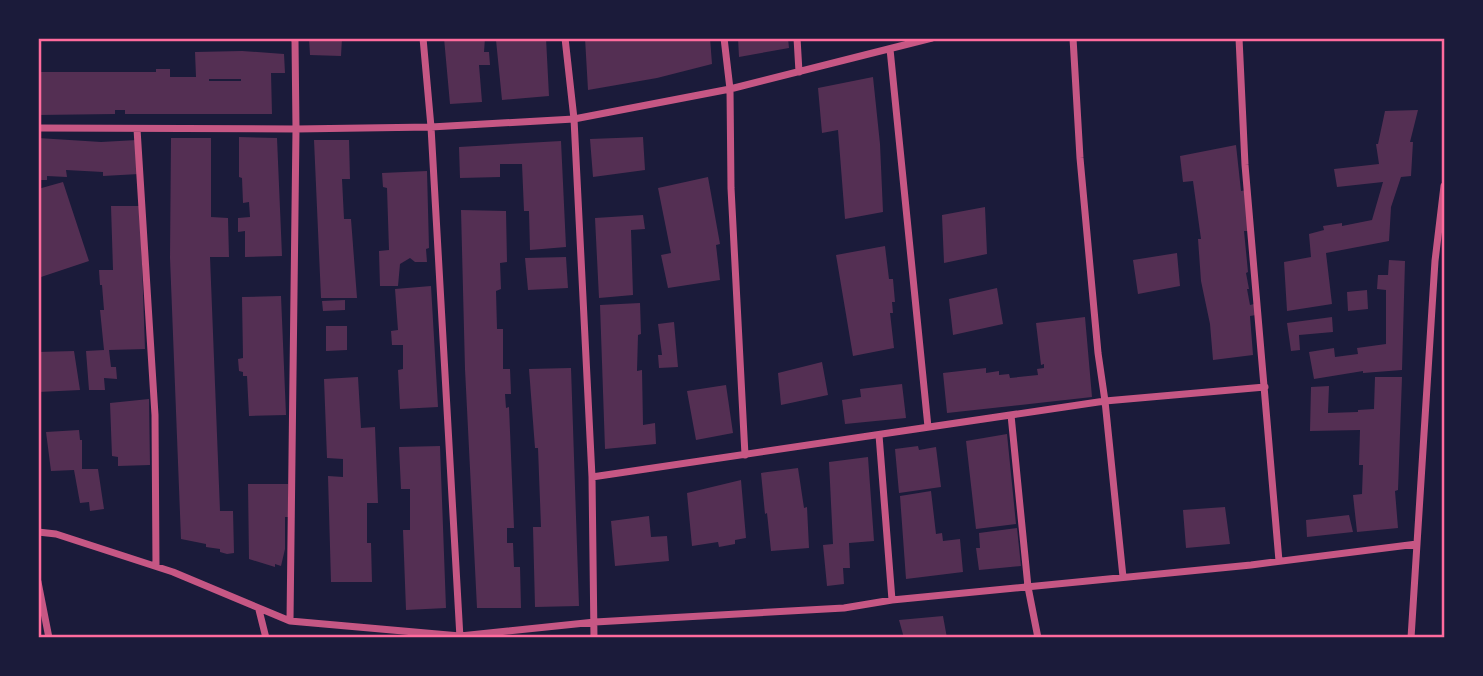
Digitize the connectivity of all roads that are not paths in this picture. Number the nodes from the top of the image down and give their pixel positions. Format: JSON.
{"nodes":[{"id":1,"x":293,"y":38,"type":"edge"},
{"id":2,"x":423,"y":38,"type":"edge"},
{"id":3,"x":565,"y":38,"type":"edge"},
{"id":4,"x":724,"y":38,"type":"edge"},
{"id":5,"x":797,"y":38,"type":"edge"},
{"id":6,"x":932,"y":38,"type":"edge"},
{"id":7,"x":1073,"y":38,"type":"edge"},
{"id":8,"x":1239,"y":38,"type":"edge"},
{"id":9,"x":890,"y":49,"type":"junction"},
{"id":10,"x":799,"y":72,"type":"junction"},
{"id":11,"x":730,"y":89,"type":"junction"},
{"id":12,"x":575,"y":119,"type":"junction"},
{"id":13,"x":431,"y":127,"type":"junction"},
{"id":14,"x":38,"y":128,"type":"edge"},
{"id":15,"x":137,"y":129,"type":"junction"},
{"id":16,"x":296,"y":129,"type":"junction"},
{"id":17,"x":1444,"y":186,"type":"edge"},
{"id":18,"x":1444,"y":260,"type":"edge"},
{"id":19,"x":1435,"y":261,"type":"junction"},
{"id":20,"x":1265,"y":387,"type":"junction"},
{"id":21,"x":1105,"y":401,"type":"junction"},
{"id":22,"x":1011,"y":415,"type":"junction"},
{"id":23,"x":928,"y":427,"type":"junction"},
{"id":24,"x":879,"y":435,"type":"junction"},
{"id":25,"x":745,"y":455,"type":"junction"},
{"id":26,"x":592,"y":477,"type":"junction"},
{"id":27,"x":38,"y":532,"type":"edge"},
{"id":28,"x":1417,"y":544,"type":"junction"},
{"id":29,"x":1279,"y":561,"type":"junction"},
{"id":30,"x":156,"y":566,"type":"junction"},
{"id":31,"x":1124,"y":578,"type":"junction"},
{"id":32,"x":38,"y":582,"type":"edge"},
{"id":33,"x":1028,"y":587,"type":"junction"},
{"id":34,"x":892,"y":600,"type":"junction"},
{"id":35,"x":259,"y":610,"type":"junction"},
{"id":36,"x":290,"y":621,"type":"junction"},
{"id":37,"x":595,"y":622,"type":"junction"},
{"id":38,"x":460,"y":637,"type":"edge"},
{"id":39,"x":48,"y":638,"type":"edge"},
{"id":40,"x":266,"y":638,"type":"edge"},
{"id":41,"x":594,"y":638,"type":"edge"},
{"id":42,"x":1038,"y":638,"type":"edge"},
{"id":43,"x":1412,"y":638,"type":"edge"}],
"edges":[{"from":1,"to":16,"type":"street"},
{"from":2,"to":13,"type":"street"},
{"from":3,"to":12,"type":"street"},
{"from":4,"to":11,"type":"street"},
{"from":5,"to":10,"type":"street"},
{"from":6,"to":9,"type":"street"},
{"from":7,"to":21,"type":"street"},
{"from":8,"to":20,"type":"street"},
{"from":9,"to":10,"type":"street"},
{"from":9,"to":23,"type":"street"},
{"from":10,"to":11,"type":"street"},
{"from":11,"to":12,"type":"street"},
{"from":11,"to":25,"type":"street"},
{"from":12,"to":13,"type":"street"},
{"from":12,"to":26,"type":"street"},
{"from":13,"to":16,"type":"street"},
{"from":13,"to":38,"type":"street"},
{"from":14,"to":15,"type":"street"},
{"from":15,"to":16,"type":"street"},
{"from":15,"to":30,"type":"street"},
{"from":16,"to":36,"type":"street"},
{"from":17,"to":19,"type":"street"},
{"from":18,"to":19,"type":"street"},
{"from":19,"to":28,"type":"street"},
{"from":20,"to":21,"type":"street"},
{"from":20,"to":29,"type":"street"},
{"from":21,"to":22,"type":"street"},
{"from":21,"to":31,"type":"street"},
{"from":22,"to":23,"type":"street"},
{"from":22,"to":33,"type":"street"},
{"from":23,"to":24,"type":"street"},
{"from":24,"to":25,"type":"street"},
{"from":24,"to":34,"type":"street"},
{"from":25,"to":26,"type":"street"},
{"from":26,"to":37,"type":"street"},
{"from":27,"to":30,"type":"street"},
{"from":28,"to":29,"type":"street"},
{"from":28,"to":43,"type":"street"},
{"from":29,"to":31,"type":"street"},
{"from":30,"to":35,"type":"street"},
{"from":31,"to":33,"type":"street"},
{"from":32,"to":39,"type":"street"},
{"from":33,"to":34,"type":"street"},
{"from":33,"to":42,"type":"street"},
{"from":34,"to":37,"type":"street"},
{"from":35,"to":36,"type":"street"},
{"from":35,"to":40,"type":"street"},
{"from":36,"to":38,"type":"street"},
{"from":37,"to":38,"type":"street"},
{"from":37,"to":41,"type":"street"}]}
